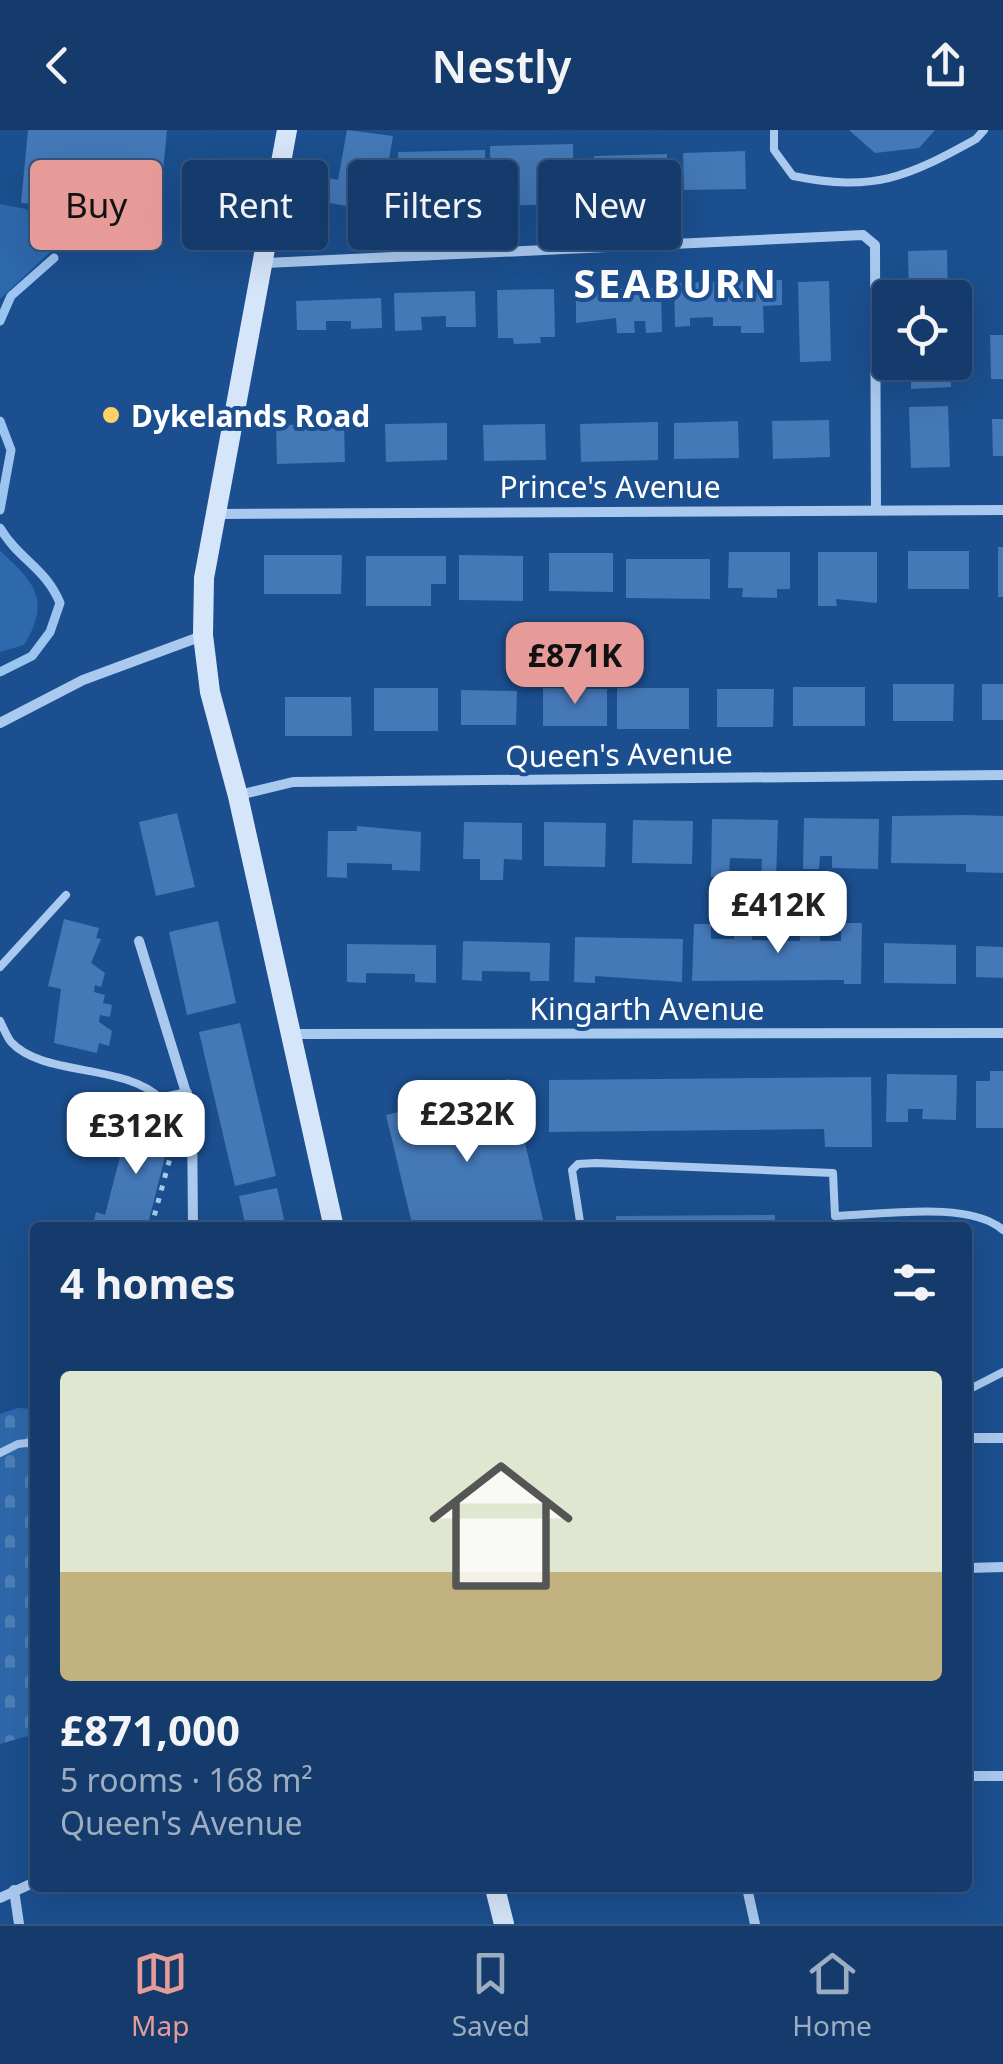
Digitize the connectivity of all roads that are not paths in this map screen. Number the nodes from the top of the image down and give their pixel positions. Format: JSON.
{"nodes":[{"id":1,"x":287,"y":130,"type":"edge"},
{"id":2,"x":774,"y":130,"type":"edge"},
{"id":3,"x":984,"y":130,"type":"edge"},
{"id":4,"x":266,"y":263,"type":"junction"},
{"id":5,"x":876,"y":509,"type":"junction"},
{"id":6,"x":1003,"y":510,"type":"edge"},
{"id":7,"x":217,"y":514,"type":"junction"},
{"id":8,"x":203,"y":635,"type":"junction"},
{"id":9,"x":0,"y":723,"type":"edge"},
{"id":10,"x":1003,"y":775,"type":"edge"},
{"id":11,"x":238,"y":796,"type":"junction"},
{"id":12,"x":66,"y":894,"type":"dead end"},
{"id":13,"x":139,"y":941,"type":"dead end"},
{"id":14,"x":0,"y":968,"type":"edge"},
{"id":15,"x":0,"y":1021,"type":"edge"},
{"id":16,"x":1003,"y":1033,"type":"edge"},
{"id":17,"x":292,"y":1034,"type":"junction"},
{"id":18,"x":187,"y":1093,"type":"junction"},
{"id":19,"x":161,"y":1099,"type":"junction"},
{"id":20,"x":141,"y":1103,"type":"dead end"},
{"id":21,"x":193,"y":1222,"type":"edge"},
{"id":22,"x":333,"y":1222,"type":"edge"},
{"id":23,"x":580,"y":1222,"type":"edge"},
{"id":24,"x":1003,"y":1230,"type":"edge"},
{"id":25,"x":1003,"y":1372,"type":"edge"},
{"id":26,"x":972,"y":1388,"type":"edge"},
{"id":27,"x":972,"y":1438,"type":"edge"},
{"id":28,"x":1003,"y":1438,"type":"edge"},
{"id":29,"x":30,"y":1443,"type":"edge"},
{"id":30,"x":0,"y":1453,"type":"edge"},
{"id":31,"x":972,"y":1568,"type":"edge"},
{"id":32,"x":1003,"y":1568,"type":"edge"},
{"id":33,"x":972,"y":1776,"type":"edge"},
{"id":34,"x":1003,"y":1776,"type":"edge"},
{"id":35,"x":30,"y":1884,"type":"edge"},
{"id":36,"x":14,"y":1890,"type":"junction"},
{"id":37,"x":497,"y":1892,"type":"edge"},
{"id":38,"x":748,"y":1892,"type":"edge"},
{"id":39,"x":0,"y":1898,"type":"edge"},
{"id":40,"x":19,"y":1924,"type":"edge"},
{"id":41,"x":504,"y":1924,"type":"edge"},
{"id":42,"x":754,"y":1924,"type":"edge"}],
"edges":[{"from":1,"to":4,"type":"main road"},
{"from":2,"to":3,"type":"lane"},
{"from":4,"to":5,"type":"street"},
{"from":4,"to":7,"type":"main road"},
{"from":5,"to":6,"type":"street","name":"Prince's Avenue"},
{"from":5,"to":7,"type":"street","name":"Prince's Avenue"},
{"from":7,"to":8,"type":"main road"},
{"from":8,"to":9,"type":"street"},
{"from":8,"to":11,"type":"main road"},
{"from":10,"to":11,"type":"street","name":"Queen's Avenue"},
{"from":11,"to":17,"type":"main road"},
{"from":12,"to":14,"type":"lane"},
{"from":13,"to":18,"type":"street"},
{"from":15,"to":19,"type":"lane"},
{"from":16,"to":17,"type":"street","name":"Kingarth Avenue"},
{"from":17,"to":22,"type":"main road"},
{"from":18,"to":19,"type":"street"},
{"from":18,"to":21,"type":"street"},
{"from":19,"to":20,"type":"street"},
{"from":23,"to":24,"type":"lane"},
{"from":25,"to":26,"type":"lane"},
{"from":27,"to":28,"type":"street"},
{"from":29,"to":30,"type":"lane"},
{"from":31,"to":32,"type":"street"},
{"from":33,"to":34,"type":"street"},
{"from":35,"to":36,"type":"street"},
{"from":36,"to":39,"type":"street"},
{"from":36,"to":40,"type":"street"},
{"from":37,"to":41,"type":"main road"},
{"from":38,"to":42,"type":"street"}]}
